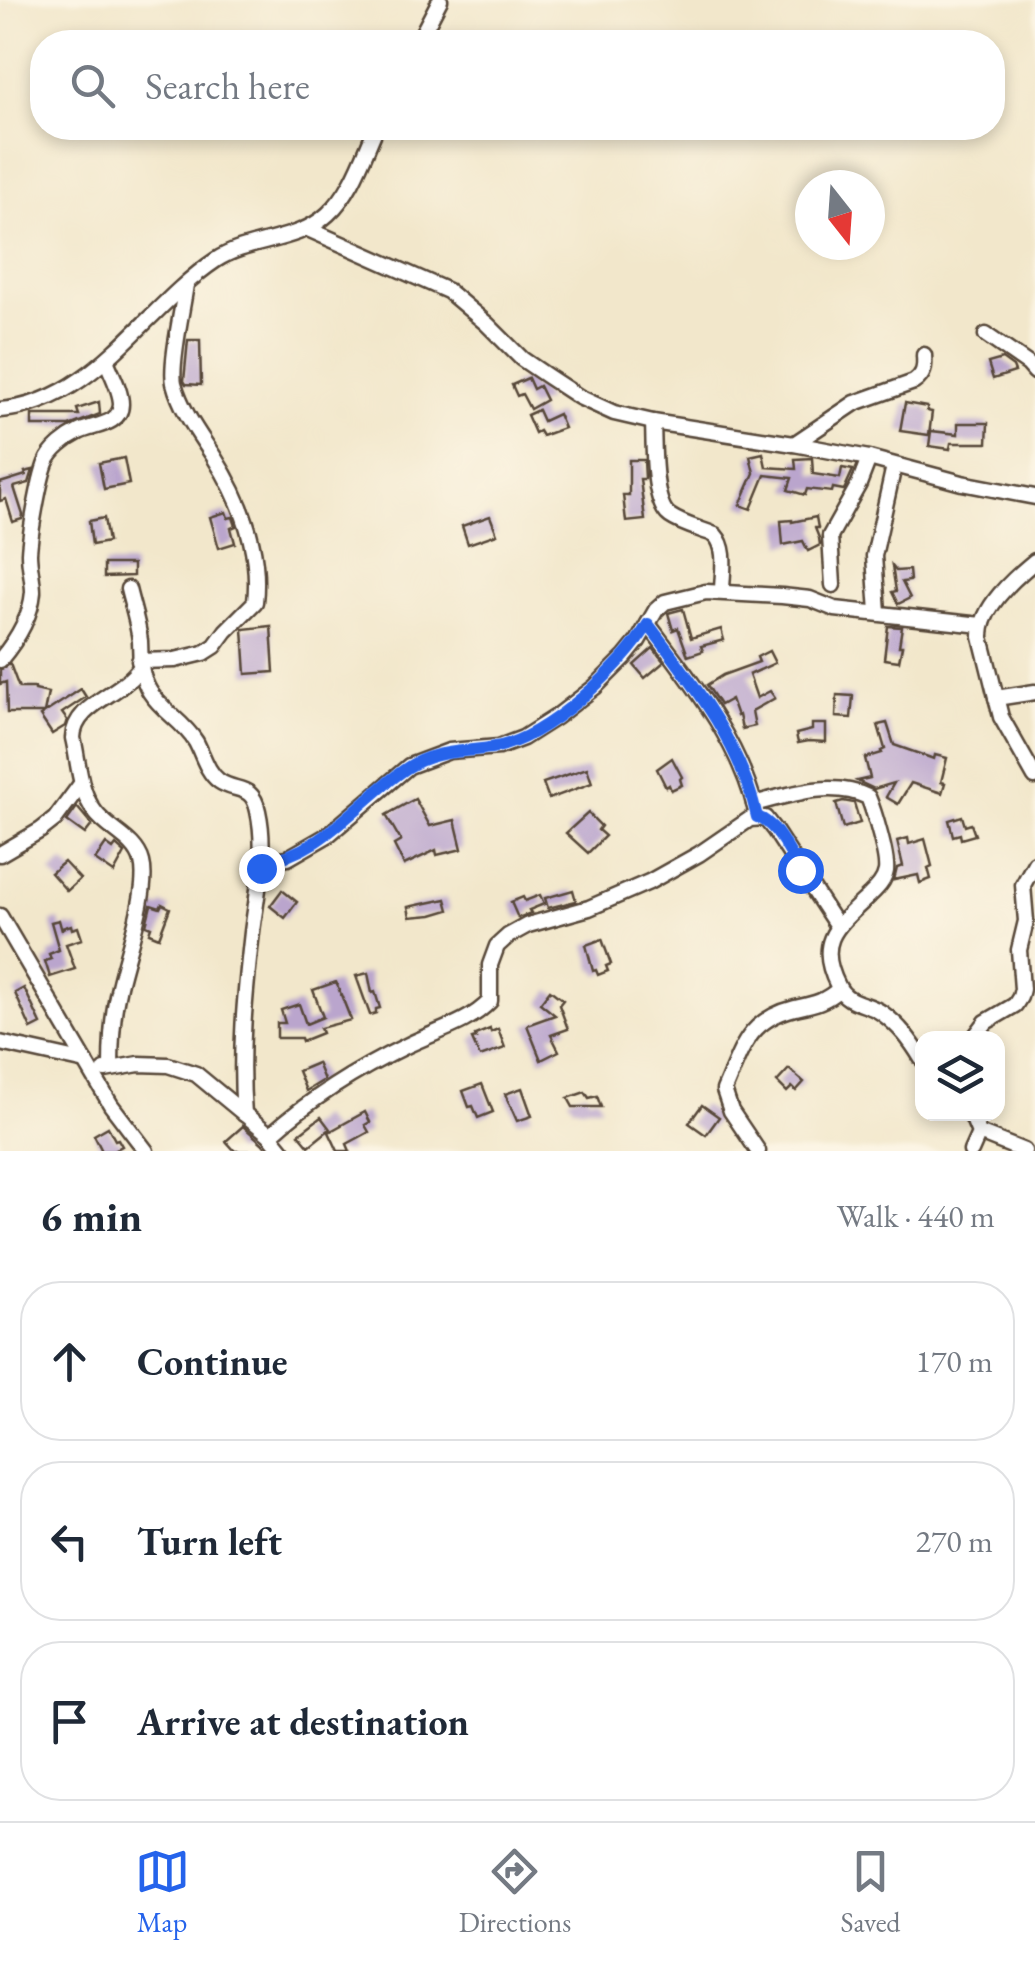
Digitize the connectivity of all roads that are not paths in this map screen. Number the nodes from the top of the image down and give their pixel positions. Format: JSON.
{"nodes":[{"id":1,"x":440,"y":0,"type":"edge"},
{"id":2,"x":424,"y":30,"type":"edge"},
{"id":3,"x":370,"y":140,"type":"edge"},
{"id":4,"x":308,"y":230,"type":"junction"},
{"id":5,"x":186,"y":283,"type":"junction"},
{"id":6,"x":986,"y":335,"type":"dead end"},
{"id":7,"x":924,"y":355,"type":"dead end"},
{"id":8,"x":106,"y":360,"type":"junction"},
{"id":9,"x":1035,"y":372,"type":"edge"},
{"id":10,"x":0,"y":410,"type":"edge"},
{"id":11,"x":653,"y":422,"type":"junction"},
{"id":12,"x":794,"y":444,"type":"junction"},
{"id":13,"x":868,"y":458,"type":"junction"},
{"id":14,"x":894,"y":466,"type":"junction"},
{"id":15,"x":1035,"y":497,"type":"edge"},
{"id":16,"x":1035,"y":561,"type":"edge"},
{"id":17,"x":834,"y":585,"type":"dead end"},
{"id":18,"x":128,"y":588,"type":"dead end"},
{"id":19,"x":722,"y":592,"type":"junction"},
{"id":20,"x":878,"y":612,"type":"junction"},
{"id":21,"x":648,"y":624,"type":"junction"},
{"id":22,"x":981,"y":625,"type":"junction"},
{"id":23,"x":0,"y":660,"type":"edge"},
{"id":24,"x":139,"y":665,"type":"junction"},
{"id":25,"x":1035,"y":692,"type":"edge"},
{"id":26,"x":996,"y":698,"type":"junction"},
{"id":27,"x":1035,"y":777,"type":"edge"},
{"id":28,"x":82,"y":784,"type":"junction"},
{"id":29,"x":756,"y":811,"type":"junction"},
{"id":30,"x":0,"y":854,"type":"edge"},
{"id":31,"x":261,"y":862,"type":"junction"},
{"id":32,"x":1035,"y":863,"type":"edge"},
{"id":33,"x":0,"y":916,"type":"edge"},
{"id":34,"x":836,"y":926,"type":"junction"},
{"id":35,"x":840,"y":990,"type":"junction"},
{"id":36,"x":979,"y":1031,"type":"edge"},
{"id":37,"x":0,"y":1043,"type":"edge"},
{"id":38,"x":915,"y":1049,"type":"edge"},
{"id":39,"x":90,"y":1068,"type":"junction"},
{"id":40,"x":111,"y":1068,"type":"junction"},
{"id":41,"x":244,"y":1114,"type":"junction"},
{"id":42,"x":974,"y":1121,"type":"edge"},
{"id":43,"x":978,"y":1133,"type":"junction"},
{"id":44,"x":270,"y":1135,"type":"junction"},
{"id":45,"x":1035,"y":1142,"type":"edge"},
{"id":46,"x":1024,"y":1150,"type":"edge"},
{"id":47,"x":146,"y":1151,"type":"edge"},
{"id":48,"x":283,"y":1151,"type":"edge"},
{"id":49,"x":758,"y":1151,"type":"edge"},
{"id":50,"x":971,"y":1151,"type":"edge"}],
"edges":[{"from":1,"to":2,"type":"street"},
{"from":3,"to":4,"type":"street"},
{"from":4,"to":5,"type":"street"},
{"from":4,"to":11,"type":"street"},
{"from":5,"to":8,"type":"street"},
{"from":5,"to":24,"type":"street"},
{"from":6,"to":9,"type":"street"},
{"from":7,"to":12,"type":"street"},
{"from":8,"to":10,"type":"street"},
{"from":8,"to":23,"type":"street"},
{"from":11,"to":12,"type":"street"},
{"from":11,"to":19,"type":"street"},
{"from":12,"to":13,"type":"street"},
{"from":13,"to":14,"type":"street"},
{"from":13,"to":17,"type":"street"},
{"from":14,"to":15,"type":"street"},
{"from":14,"to":20,"type":"street"},
{"from":16,"to":22,"type":"street"},
{"from":18,"to":24,"type":"street"},
{"from":19,"to":20,"type":"street"},
{"from":19,"to":21,"type":"street"},
{"from":20,"to":22,"type":"street"},
{"from":21,"to":29,"type":"street"},
{"from":21,"to":31,"type":"street"},
{"from":22,"to":26,"type":"street"},
{"from":24,"to":28,"type":"street"},
{"from":24,"to":31,"type":"street"},
{"from":25,"to":26,"type":"street"},
{"from":26,"to":27,"type":"street"},
{"from":28,"to":30,"type":"street"},
{"from":28,"to":40,"type":"street"},
{"from":29,"to":34,"type":"street"},
{"from":29,"to":34,"type":"street"},
{"from":29,"to":44,"type":"street"},
{"from":31,"to":41,"type":"street"},
{"from":32,"to":36,"type":"street"},
{"from":33,"to":39,"type":"street"},
{"from":34,"to":35,"type":"street"},
{"from":35,"to":38,"type":"street"},
{"from":35,"to":49,"type":"street"},
{"from":37,"to":39,"type":"street"},
{"from":39,"to":40,"type":"street"},
{"from":39,"to":47,"type":"street"},
{"from":40,"to":41,"type":"street"},
{"from":41,"to":44,"type":"street"},
{"from":42,"to":43,"type":"street"},
{"from":43,"to":46,"type":"street"},
{"from":43,"to":50,"type":"street"},
{"from":44,"to":48,"type":"street"},
{"from":45,"to":46,"type":"street"}]}
